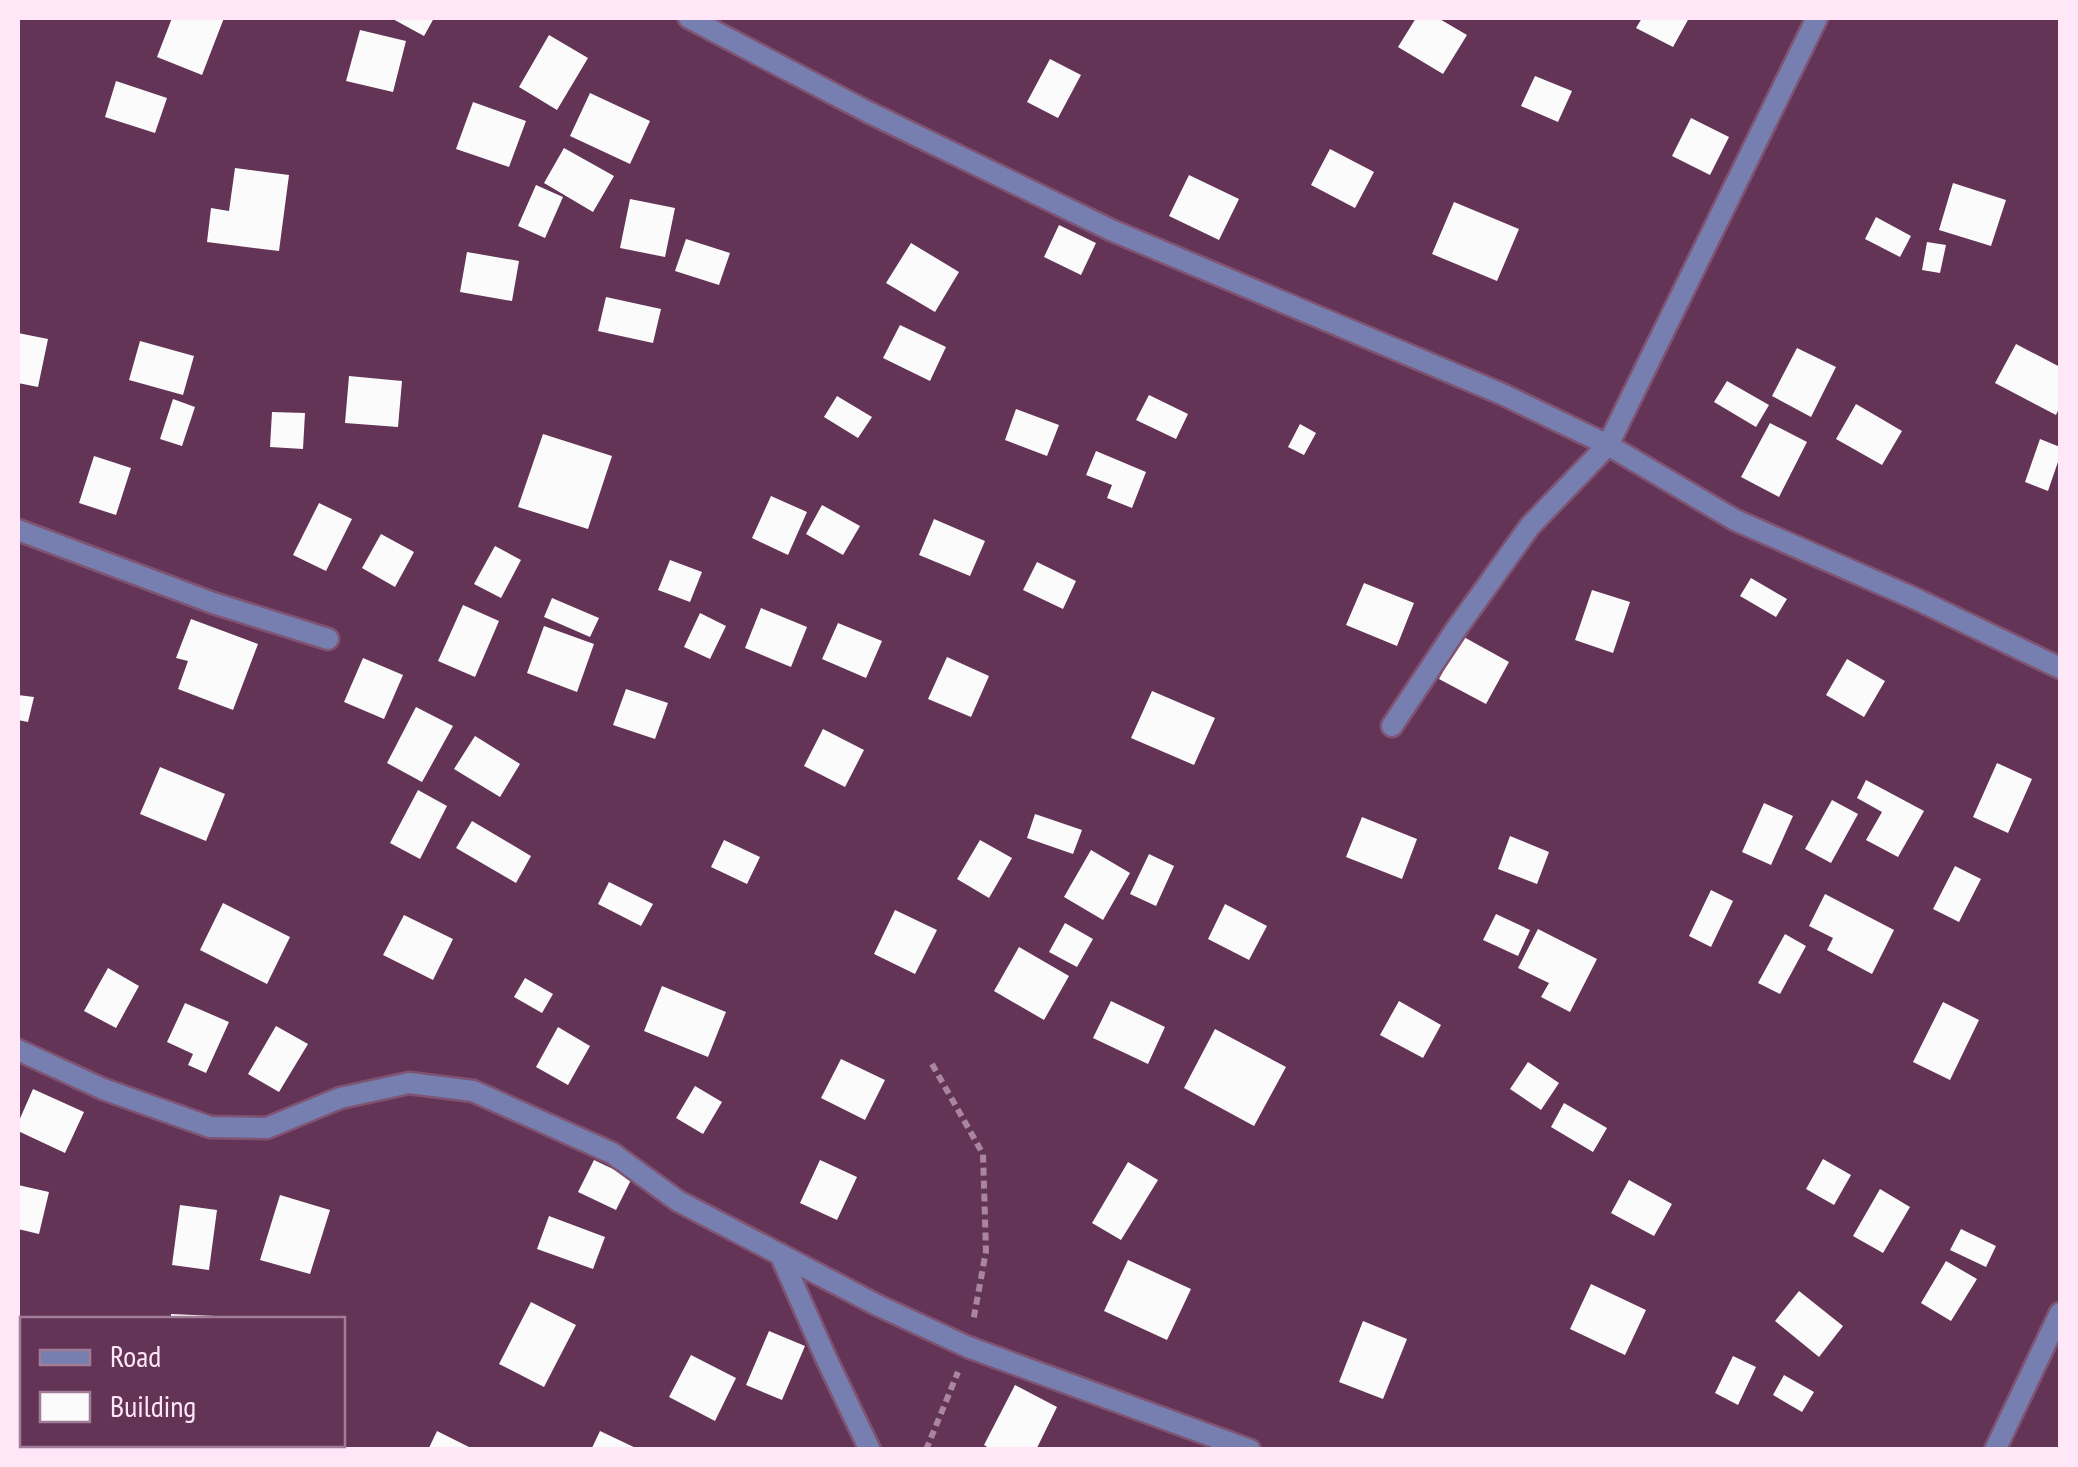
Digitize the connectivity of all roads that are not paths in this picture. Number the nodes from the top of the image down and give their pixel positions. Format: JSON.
{"nodes":[{"id":1,"x":689,"y":18,"type":"edge"},
{"id":2,"x":1817,"y":18,"type":"edge"},
{"id":3,"x":1608,"y":446,"type":"junction"},
{"id":4,"x":18,"y":530,"type":"edge"},
{"id":5,"x":328,"y":639,"type":"dead end"},
{"id":6,"x":2060,"y":668,"type":"edge"},
{"id":7,"x":1392,"y":726,"type":"dead end"},
{"id":8,"x":18,"y":1050,"type":"edge"},
{"id":9,"x":780,"y":1254,"type":"junction"},
{"id":10,"x":2060,"y":1313,"type":"edge"},
{"id":11,"x":870,"y":1450,"type":"edge"},
{"id":12,"x":1250,"y":1450,"type":"edge"},
{"id":13,"x":1995,"y":1450,"type":"edge"}],
"edges":[{"from":1,"to":3,"type":"street"},
{"from":2,"to":3,"type":"street"},
{"from":3,"to":6,"type":"street"},
{"from":3,"to":7,"type":"street"},
{"from":4,"to":5,"type":"street"},
{"from":8,"to":9,"type":"street"},
{"from":9,"to":11,"type":"street"},
{"from":9,"to":12,"type":"street"},
{"from":10,"to":13,"type":"street"}]}
